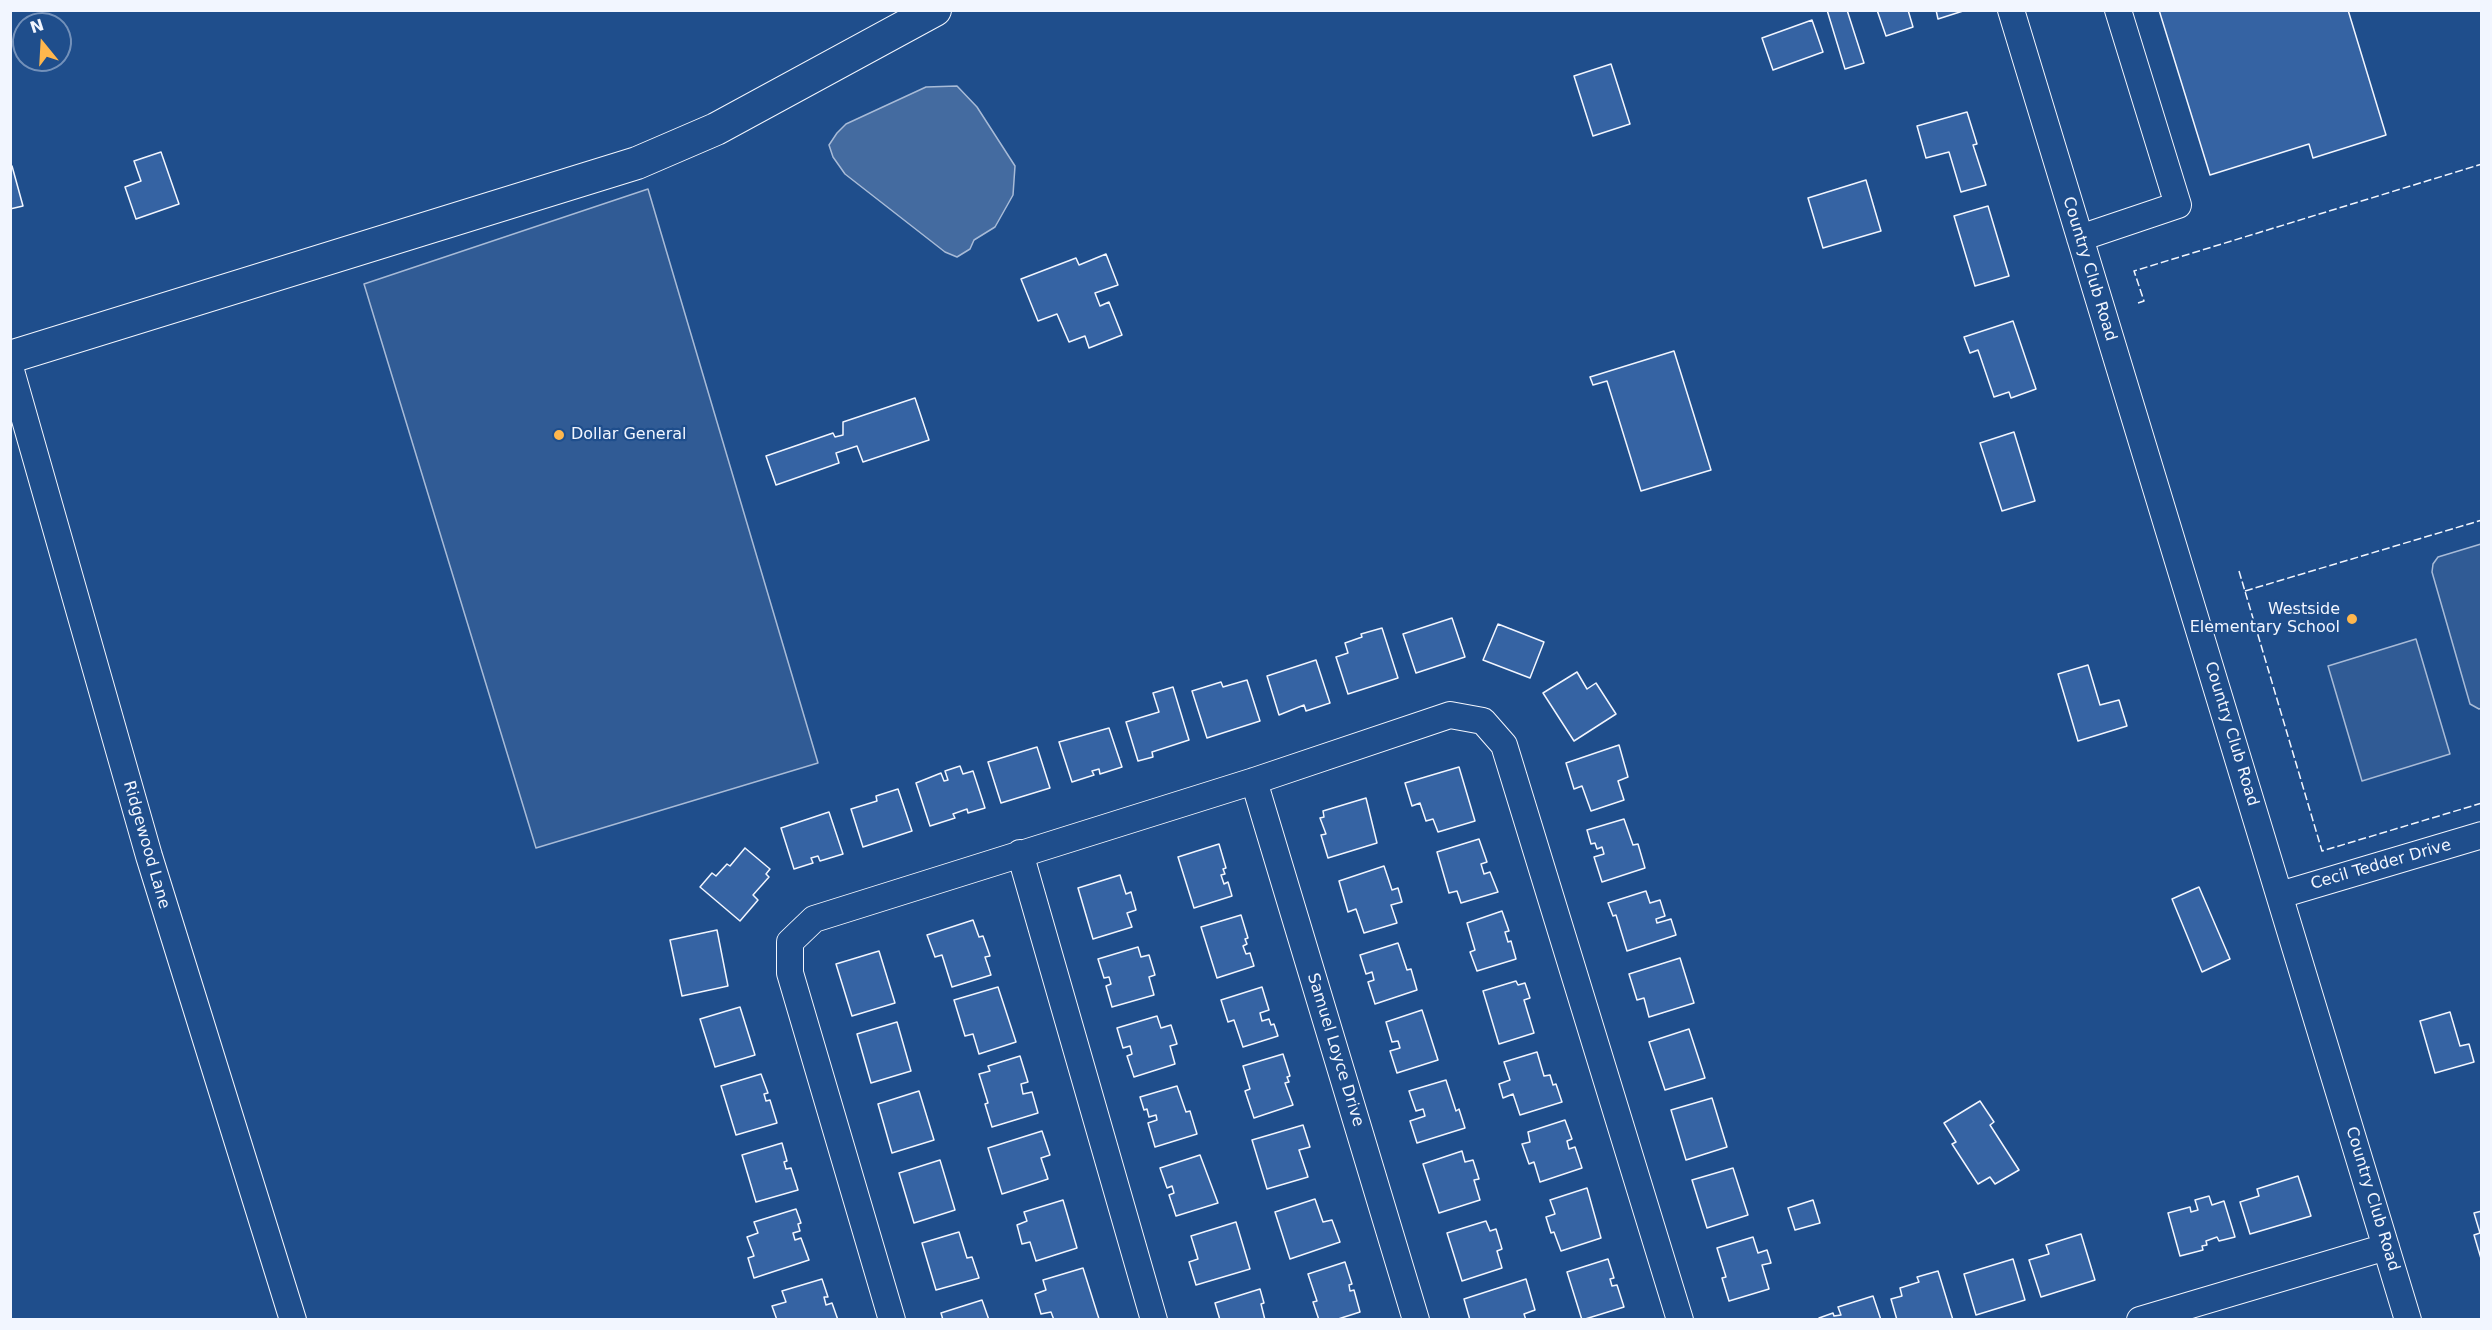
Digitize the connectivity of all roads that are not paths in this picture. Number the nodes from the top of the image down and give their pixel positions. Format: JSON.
{"nodes":[{"id":1,"x":2118,"y":10,"type":"edge"},
{"id":2,"x":2011,"y":11,"type":"edge"},
{"id":3,"x":919,"y":15,"type":"edge"},
{"id":4,"x":2080,"y":238,"type":"junction"},
{"id":5,"x":10,"y":357,"type":"edge"},
{"id":6,"x":10,"y":367,"type":"edge"},
{"id":7,"x":1254,"y":781,"type":"junction"},
{"id":8,"x":2481,"y":835,"type":"edge"},
{"id":9,"x":1020,"y":853,"type":"junction"},
{"id":10,"x":2280,"y":895,"type":"junction"},
{"id":11,"x":2386,"y":1247,"type":"junction"},
{"id":12,"x":292,"y":1320,"type":"edge"},
{"id":13,"x":892,"y":1320,"type":"edge"},
{"id":14,"x":1154,"y":1320,"type":"edge"},
{"id":15,"x":1416,"y":1320,"type":"edge"},
{"id":16,"x":1680,"y":1320,"type":"edge"},
{"id":17,"x":2140,"y":1320,"type":"edge"},
{"id":18,"x":2408,"y":1320,"type":"edge"}],
"edges":[{"from":1,"to":4,"type":"street"},
{"from":2,"to":4,"type":"street","name":"Country Club Road"},
{"from":3,"to":5,"type":"main road"},
{"from":4,"to":10,"type":"street","name":"Country Club Road"},
{"from":6,"to":12,"type":"street","name":"Ridgewood Lane"},
{"from":7,"to":9,"type":"street"},
{"from":7,"to":15,"type":"street","name":"Samuel Loyce Drive"},
{"from":7,"to":16,"type":"street"},
{"from":8,"to":10,"type":"street","name":"Cecil Tedder Drive"},
{"from":9,"to":13,"type":"street"},
{"from":9,"to":14,"type":"street"},
{"from":10,"to":11,"type":"street","name":"Country Club Road"},
{"from":11,"to":17,"type":"street"},
{"from":11,"to":18,"type":"street","name":"Country Club Road"}]}
